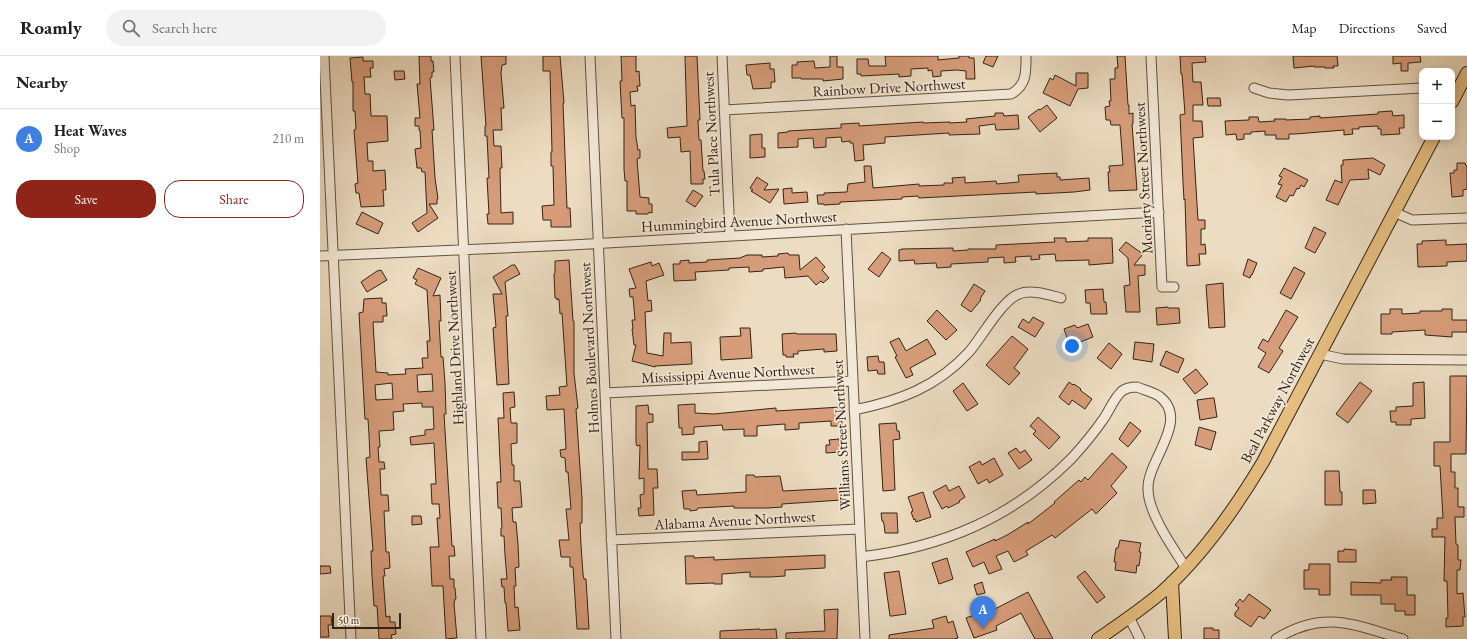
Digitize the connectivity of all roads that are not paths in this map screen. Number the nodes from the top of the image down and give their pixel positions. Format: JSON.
{"nodes":[{"id":1,"x":324,"y":56,"type":"edge"},
{"id":2,"x":455,"y":56,"type":"edge"},
{"id":3,"x":590,"y":56,"type":"edge"},
{"id":4,"x":722,"y":56,"type":"edge"},
{"id":5,"x":1026,"y":56,"type":"edge"},
{"id":6,"x":1151,"y":56,"type":"edge"},
{"id":7,"x":1467,"y":74,"type":"edge"},
{"id":8,"x":1254,"y":88,"type":"dead end"},
{"id":9,"x":1419,"y":88,"type":"edge"},
{"id":10,"x":1455,"y":96,"type":"edge"},
{"id":11,"x":724,"y":110,"type":"junction"},
{"id":12,"x":1432,"y":140,"type":"edge"},
{"id":13,"x":1159,"y":212,"type":"junction"},
{"id":14,"x":1394,"y":212,"type":"junction"},
{"id":15,"x":1467,"y":218,"type":"edge"},
{"id":16,"x":846,"y":229,"type":"junction"},
{"id":17,"x":730,"y":235,"type":"junction"},
{"id":18,"x":598,"y":243,"type":"junction"},
{"id":19,"x":464,"y":250,"type":"junction"},
{"id":20,"x":333,"y":255,"type":"junction"},
{"id":21,"x":320,"y":256,"type":"edge"},
{"id":22,"x":1174,"y":287,"type":"dead end"},
{"id":23,"x":1061,"y":298,"type":"dead end"},
{"id":24,"x":1320,"y":354,"type":"junction"},
{"id":25,"x":1467,"y":360,"type":"edge"},
{"id":26,"x":853,"y":381,"type":"junction"},
{"id":27,"x":605,"y":393,"type":"junction"},
{"id":28,"x":854,"y":410,"type":"junction"},
{"id":29,"x":859,"y":529,"type":"junction"},
{"id":30,"x":611,"y":540,"type":"junction"},
{"id":31,"x":861,"y":557,"type":"junction"},
{"id":32,"x":1186,"y":568,"type":"junction"},
{"id":33,"x":1172,"y":582,"type":"junction"},
{"id":34,"x":1129,"y":617,"type":"junction"},
{"id":35,"x":351,"y":639,"type":"edge"},
{"id":36,"x":481,"y":639,"type":"edge"},
{"id":37,"x":616,"y":639,"type":"edge"},
{"id":38,"x":864,"y":639,"type":"edge"},
{"id":39,"x":1098,"y":639,"type":"edge"},
{"id":40,"x":1140,"y":639,"type":"edge"},
{"id":41,"x":1175,"y":639,"type":"edge"},
{"id":42,"x":1276,"y":639,"type":"edge"},
{"id":43,"x":1403,"y":639,"type":"edge"}],
"edges":[{"from":1,"to":20,"type":"street"},
{"from":2,"to":19,"type":"street","name":"Highland Drive Northwest"},
{"from":3,"to":18,"type":"street","name":"Holmes Boulevard Northwest"},
{"from":4,"to":11,"type":"street","name":"Tula Place Northwest"},
{"from":5,"to":11,"type":"street","name":"Rainbow Drive Northwest"},
{"from":6,"to":13,"type":"street","name":"Moriarty Street Northwest"},
{"from":7,"to":10,"type":"main road"},
{"from":8,"to":9,"type":"street"},
{"from":11,"to":17,"type":"street","name":"Tula Place Northwest"},
{"from":12,"to":14,"type":"main road","name":"Beal Parkway Northwest"},
{"from":13,"to":16,"type":"street","name":"Hummingbird Avenue Northwest"},
{"from":13,"to":22,"type":"street","name":"Moriarty Street Northwest"},
{"from":14,"to":15,"type":"street"},
{"from":14,"to":24,"type":"main road","name":"Beal Parkway Northwest"},
{"from":16,"to":17,"type":"street","name":"Hummingbird Avenue Northwest"},
{"from":16,"to":26,"type":"street","name":"Williams Street Northwest"},
{"from":17,"to":18,"type":"street","name":"Hummingbird Avenue Northwest"},
{"from":18,"to":19,"type":"street","name":"Hummingbird Avenue Northwest"},
{"from":18,"to":27,"type":"street","name":"Holmes Boulevard Northwest"},
{"from":19,"to":20,"type":"street","name":"Hummingbird Avenue Northwest"},
{"from":19,"to":36,"type":"street","name":"Highland Drive Northwest"},
{"from":20,"to":21,"type":"street","name":"Hummingbird Avenue Northwest"},
{"from":20,"to":35,"type":"street"},
{"from":23,"to":28,"type":"street"},
{"from":24,"to":25,"type":"street"},
{"from":24,"to":32,"type":"main road","name":"Beal Parkway Northwest"},
{"from":26,"to":27,"type":"street","name":"Mississippi Avenue Northwest"},
{"from":26,"to":28,"type":"street","name":"Williams Street Northwest"},
{"from":27,"to":30,"type":"street","name":"Holmes Boulevard Northwest"},
{"from":28,"to":29,"type":"street","name":"Williams Street Northwest"},
{"from":29,"to":30,"type":"street","name":"Alabama Avenue Northwest"},
{"from":29,"to":31,"type":"street","name":"Williams Street Northwest"},
{"from":30,"to":37,"type":"street","name":"Holmes Boulevard Northwest"},
{"from":31,"to":32,"type":"street"},
{"from":31,"to":38,"type":"street","name":"Williams Street Northwest"},
{"from":32,"to":33,"type":"main road","name":"Beal Parkway Northwest"},
{"from":33,"to":34,"type":"main road","name":"Beal Parkway Northwest"},
{"from":33,"to":41,"type":"main road"},
{"from":34,"to":39,"type":"main road","name":"Beal Parkway Northwest"},
{"from":34,"to":40,"type":"street"},
{"from":42,"to":43,"type":"street"}]}
